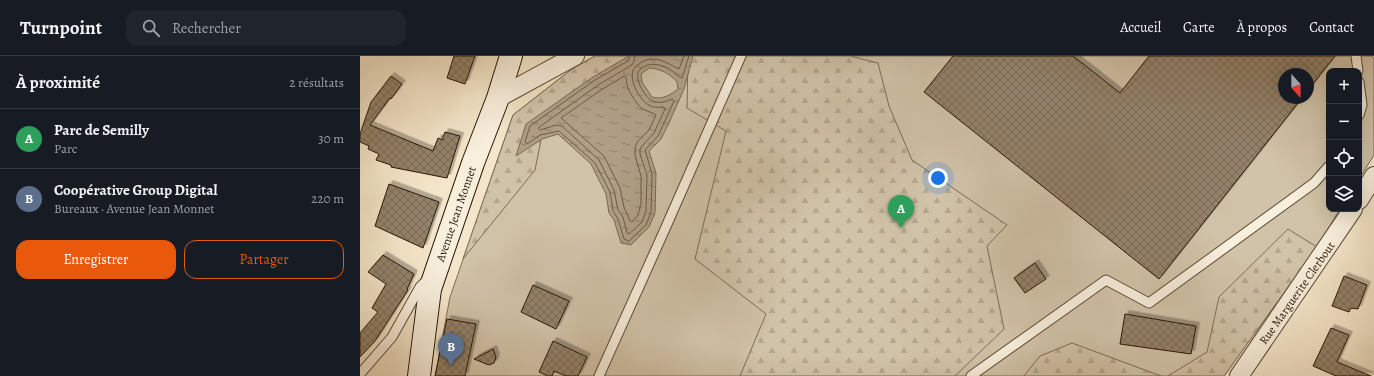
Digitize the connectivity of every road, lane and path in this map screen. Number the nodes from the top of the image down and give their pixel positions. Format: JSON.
{"nodes":[{"id":1,"x":511,"y":56,"type":"edge"},
{"id":2,"x":575,"y":56,"type":"edge"},
{"id":3,"x":741,"y":56,"type":"edge"},
{"id":4,"x":1356,"y":56,"type":"edge"},
{"id":5,"x":1358,"y":68,"type":"edge"},
{"id":6,"x":498,"y":98,"type":"junction"},
{"id":7,"x":1326,"y":169,"type":"edge"},
{"id":8,"x":1374,"y":176,"type":"edge"},
{"id":9,"x":1362,"y":195,"type":"edge"},
{"id":10,"x":1351,"y":212,"type":"edge"},
{"id":11,"x":436,"y":271,"type":"junction"},
{"id":12,"x":360,"y":374,"type":"edge"},
{"id":13,"x":420,"y":376,"type":"edge"},
{"id":14,"x":599,"y":376,"type":"edge"},
{"id":15,"x":971,"y":376,"type":"edge"},
{"id":16,"x":1239,"y":376,"type":"edge"}],
"edges":[{"from":1,"to":6,"type":"main road","name":"Avenue Jean Monnet"},
{"from":2,"to":6,"type":"street"},
{"from":3,"to":14,"type":"lane"},
{"from":4,"to":5,"type":"lane"},
{"from":6,"to":11,"type":"main road","name":"Avenue Jean Monnet"},
{"from":7,"to":15,"type":"lane"},
{"from":8,"to":9,"type":"street"},
{"from":10,"to":16,"type":"street","name":"Rue Marguerite Clerbout"},
{"from":11,"to":12,"type":"lane"},
{"from":11,"to":13,"type":"main road","name":"Avenue Jean Monnet"}]}
